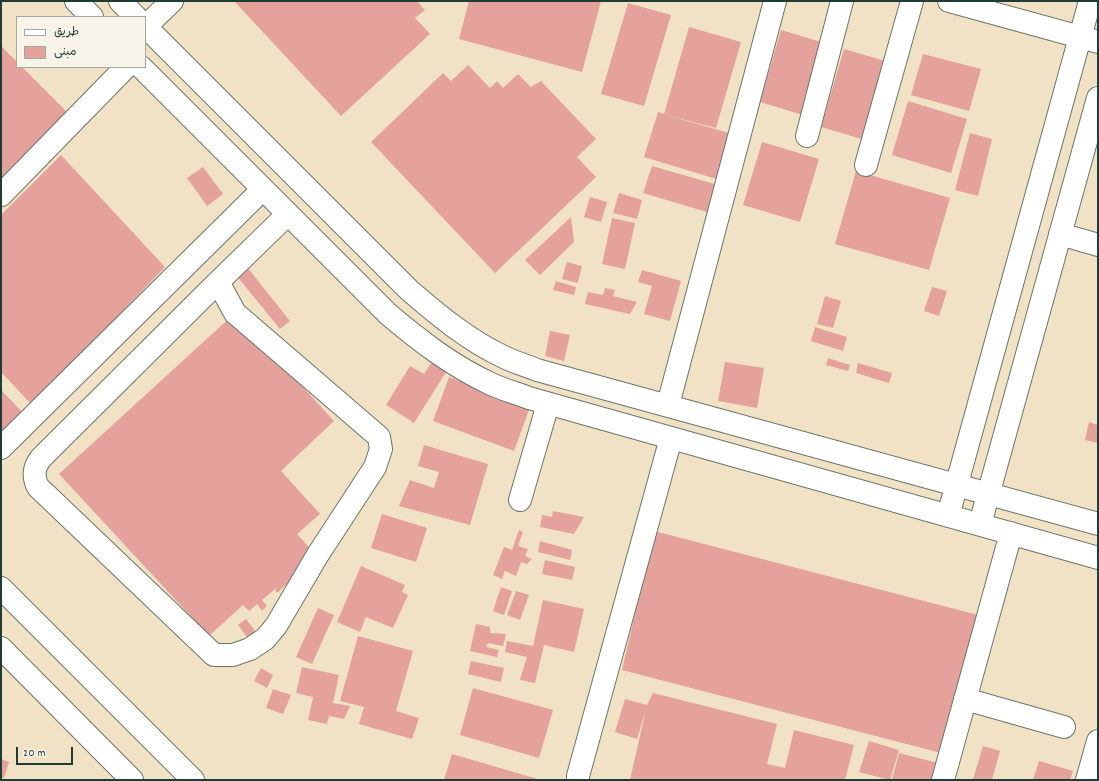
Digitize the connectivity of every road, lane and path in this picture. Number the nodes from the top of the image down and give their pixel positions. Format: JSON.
{"nodes":[{"id":1,"x":76,"y":1,"type":"edge"},
{"id":2,"x":120,"y":1,"type":"edge"},
{"id":3,"x":172,"y":1,"type":"edge"},
{"id":4,"x":775,"y":1,"type":"edge"},
{"id":5,"x":842,"y":1,"type":"edge"},
{"id":6,"x":912,"y":1,"type":"edge"},
{"id":7,"x":949,"y":1,"type":"edge"},
{"id":8,"x":1090,"y":1,"type":"edge"},
{"id":9,"x":1012,"y":9,"type":"edge"},
{"id":10,"x":91,"y":16,"type":"edge"},
{"id":11,"x":135,"y":16,"type":"edge"},
{"id":12,"x":146,"y":25,"type":"edge"},
{"id":13,"x":146,"y":27,"type":"edge"},
{"id":14,"x":1089,"y":40,"type":"edge"},
{"id":15,"x":125,"y":68,"type":"edge"},
{"id":16,"x":143,"y":68,"type":"edge"},
{"id":17,"x":1098,"y":98,"type":"edge"},
{"id":18,"x":807,"y":136,"type":"dead end"},
{"id":19,"x":866,"y":164,"type":"dead end"},
{"id":20,"x":263,"y":189,"type":"junction"},
{"id":21,"x":1,"y":195,"type":"edge"},
{"id":22,"x":288,"y":214,"type":"junction"},
{"id":23,"x":1060,"y":234,"type":"junction"},
{"id":24,"x":1098,"y":245,"type":"edge"},
{"id":25,"x":218,"y":282,"type":"junction"},
{"id":26,"x":548,"y":404,"type":"junction"},
{"id":27,"x":668,"y":406,"type":"junction"},
{"id":28,"x":672,"y":438,"type":"junction"},
{"id":29,"x":1,"y":448,"type":"edge"},
{"id":30,"x":956,"y":485,"type":"junction"},
{"id":31,"x":988,"y":494,"type":"junction"},
{"id":32,"x":520,"y":500,"type":"dead end"},
{"id":33,"x":948,"y":516,"type":"junction"},
{"id":34,"x":980,"y":524,"type":"junction"},
{"id":35,"x":1098,"y":524,"type":"edge"},
{"id":36,"x":1011,"y":533,"type":"junction"},
{"id":37,"x":1098,"y":558,"type":"edge"},
{"id":38,"x":1,"y":588,"type":"edge"},
{"id":39,"x":1,"y":648,"type":"edge"},
{"id":40,"x":965,"y":699,"type":"junction"},
{"id":41,"x":1064,"y":727,"type":"dead end"},
{"id":42,"x":1098,"y":742,"type":"edge"},
{"id":43,"x":132,"y":780,"type":"edge"},
{"id":44,"x":193,"y":780,"type":"edge"},
{"id":45,"x":578,"y":780,"type":"edge"},
{"id":46,"x":943,"y":780,"type":"edge"},
{"id":47,"x":1087,"y":780,"type":"edge"}],
"edges":[{"from":1,"to":10,"type":"street"},
{"from":2,"to":11,"type":"street"},
{"from":3,"to":12,"type":"street"},
{"from":4,"to":27,"type":"street"},
{"from":5,"to":18,"type":"street"},
{"from":6,"to":19,"type":"street"},
{"from":7,"to":9,"type":"street"},
{"from":8,"to":14,"type":"street"},
{"from":9,"to":14,"type":"street"},
{"from":13,"to":27,"type":"street"},
{"from":14,"to":30,"type":"street"},
{"from":15,"to":21,"type":"street"},
{"from":16,"to":20,"type":"street"},
{"from":17,"to":23,"type":"street"},
{"from":20,"to":22,"type":"street"},
{"from":20,"to":29,"type":"street"},
{"from":22,"to":25,"type":"street"},
{"from":22,"to":26,"type":"street"},
{"from":23,"to":24,"type":"street"},
{"from":23,"to":31,"type":"street"},
{"from":25,"to":25,"type":"street"},
{"from":26,"to":28,"type":"street"},
{"from":26,"to":32,"type":"street"},
{"from":27,"to":30,"type":"street"},
{"from":28,"to":33,"type":"street"},
{"from":28,"to":45,"type":"street"},
{"from":30,"to":31,"type":"street"},
{"from":30,"to":33,"type":"street"},
{"from":31,"to":34,"type":"street"},
{"from":31,"to":35,"type":"street"},
{"from":33,"to":34,"type":"street"},
{"from":34,"to":36,"type":"street"},
{"from":36,"to":37,"type":"street"},
{"from":36,"to":40,"type":"street"},
{"from":38,"to":44,"type":"street"},
{"from":39,"to":43,"type":"street"},
{"from":40,"to":41,"type":"street"},
{"from":40,"to":46,"type":"street"},
{"from":42,"to":47,"type":"street"}]}
